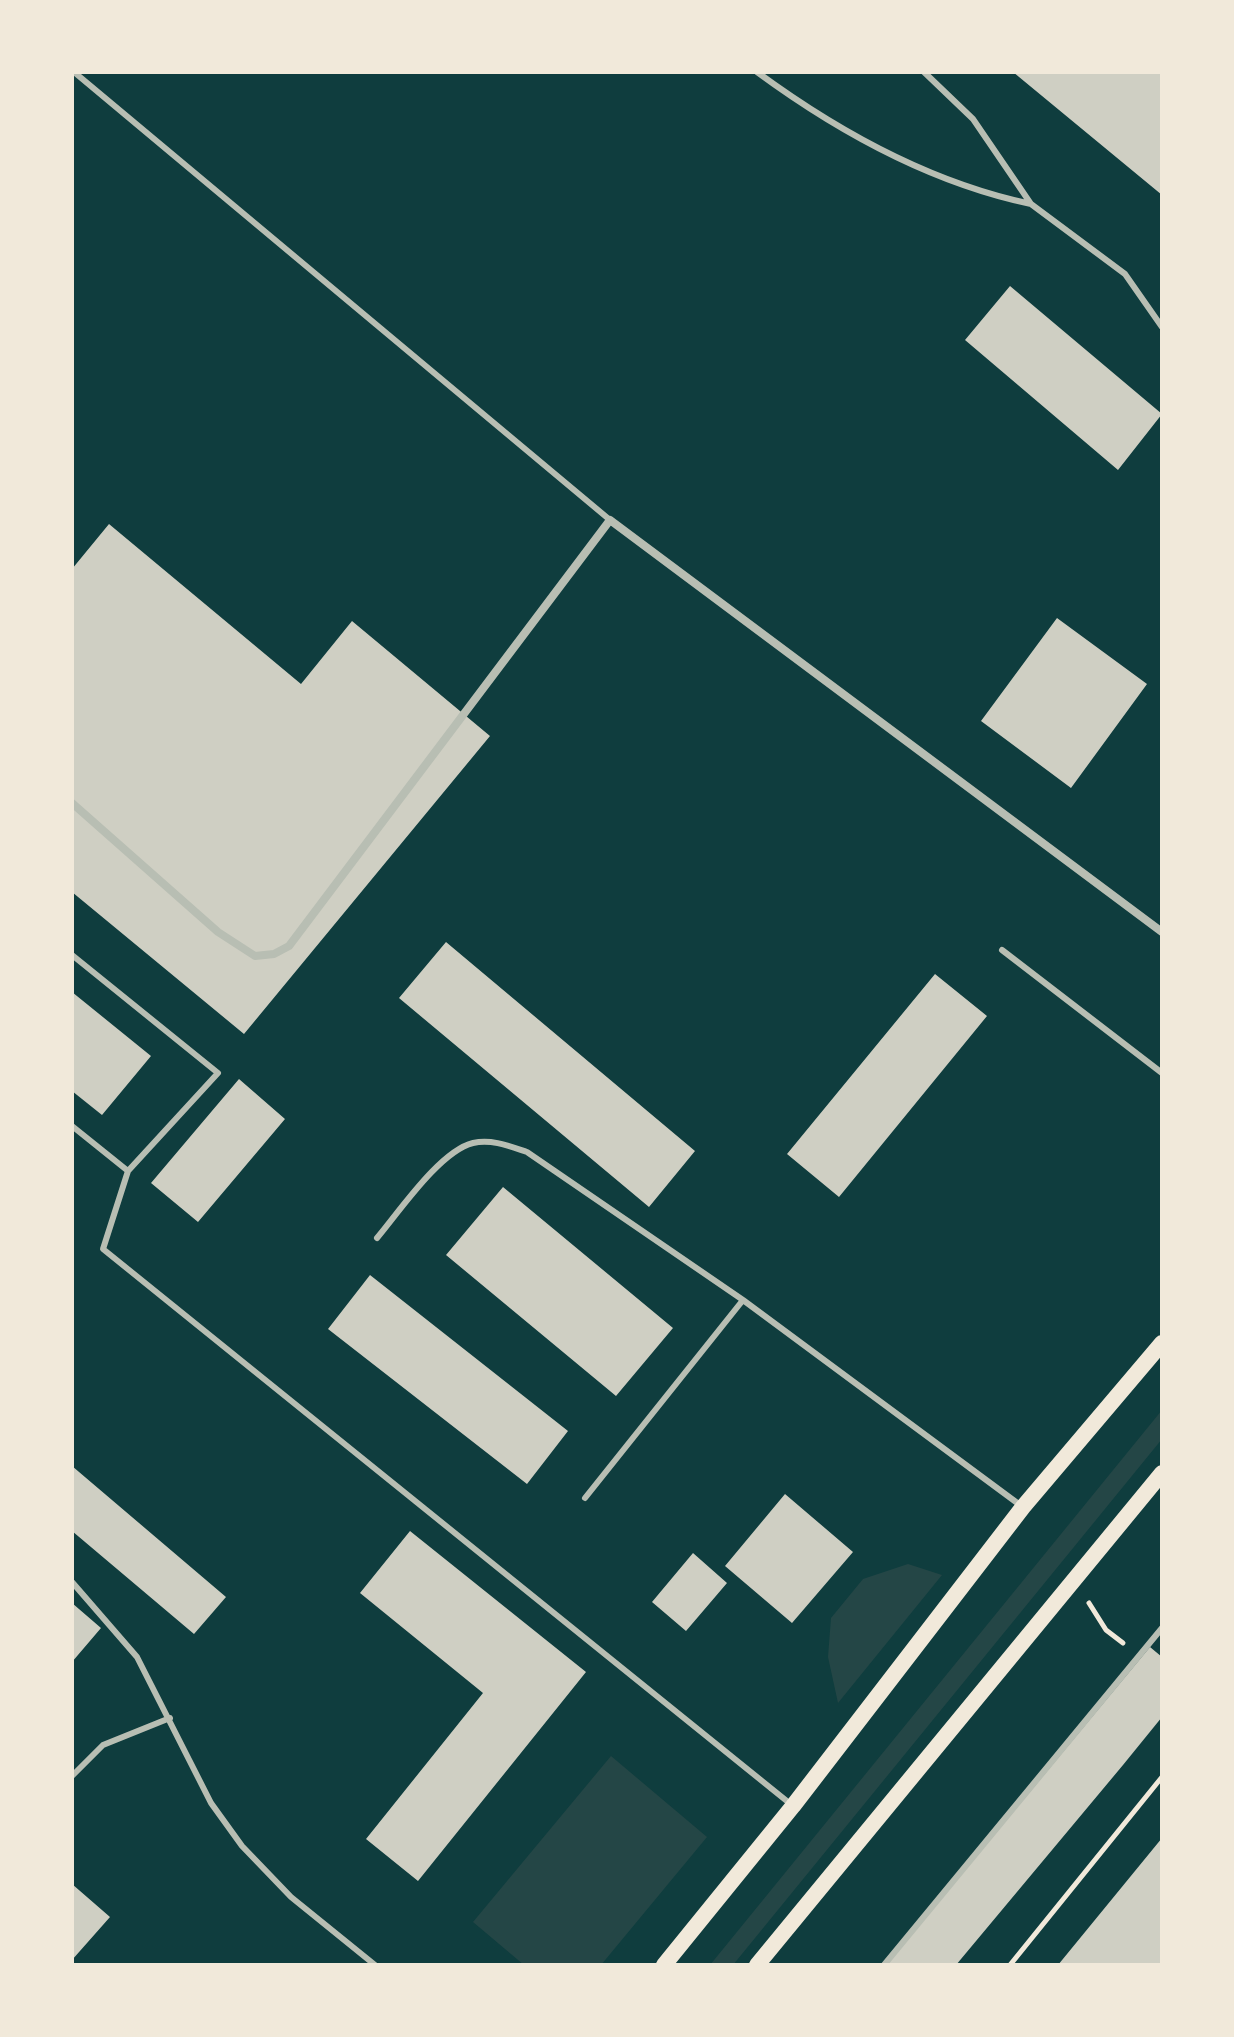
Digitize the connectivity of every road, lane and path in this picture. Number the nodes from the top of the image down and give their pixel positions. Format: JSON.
{"nodes":[{"id":1,"x":74,"y":72,"type":"edge"},
{"id":2,"x":757,"y":72,"type":"edge"},
{"id":3,"x":924,"y":72,"type":"edge"},
{"id":4,"x":1031,"y":204,"type":"junction"},
{"id":5,"x":1162,"y":327,"type":"edge"},
{"id":6,"x":610,"y":520,"type":"junction"},
{"id":7,"x":72,"y":803,"type":"edge"},
{"id":8,"x":1162,"y":932,"type":"edge"},
{"id":9,"x":1002,"y":950,"type":"dead end"},
{"id":10,"x":72,"y":955,"type":"edge"},
{"id":11,"x":1162,"y":1073,"type":"edge"},
{"id":12,"x":72,"y":1126,"type":"edge"},
{"id":13,"x":128,"y":1171,"type":"junction"},
{"id":14,"x":377,"y":1238,"type":"dead end"},
{"id":15,"x":743,"y":1300,"type":"junction"},
{"id":16,"x":1162,"y":1343,"type":"edge"},
{"id":17,"x":1162,"y":1473,"type":"edge"},
{"id":18,"x":585,"y":1498,"type":"dead end"},
{"id":19,"x":1023,"y":1507,"type":"junction"},
{"id":20,"x":72,"y":1582,"type":"edge"},
{"id":21,"x":1089,"y":1595,"type":"dead end"},
{"id":22,"x":1162,"y":1628,"type":"edge"},
{"id":23,"x":1139,"y":1656,"type":"junction"},
{"id":24,"x":170,"y":1718,"type":"junction"},
{"id":25,"x":72,"y":1776,"type":"edge"},
{"id":26,"x":1162,"y":1777,"type":"edge"},
{"id":27,"x":793,"y":1806,"type":"junction"},
{"id":28,"x":375,"y":1965,"type":"edge"},
{"id":29,"x":664,"y":1965,"type":"edge"},
{"id":30,"x":757,"y":1965,"type":"edge"},
{"id":31,"x":884,"y":1965,"type":"edge"},
{"id":32,"x":1010,"y":1965,"type":"edge"}],
"edges":[{"from":1,"to":6,"type":"lane"},
{"from":2,"to":4,"type":"lane"},
{"from":3,"to":4,"type":"lane"},
{"from":4,"to":5,"type":"lane"},
{"from":6,"to":7,"type":"street"},
{"from":6,"to":8,"type":"street"},
{"from":9,"to":11,"type":"lane"},
{"from":10,"to":13,"type":"lane"},
{"from":12,"to":13,"type":"lane"},
{"from":13,"to":27,"type":"lane"},
{"from":14,"to":15,"type":"lane"},
{"from":15,"to":18,"type":"lane"},
{"from":15,"to":19,"type":"lane"},
{"from":16,"to":19,"type":"main road"},
{"from":17,"to":30,"type":"main road"},
{"from":19,"to":27,"type":"main road"},
{"from":20,"to":24,"type":"lane"},
{"from":21,"to":23,"type":"path"},
{"from":22,"to":23,"type":"lane"},
{"from":23,"to":31,"type":"lane"},
{"from":24,"to":25,"type":"lane"},
{"from":24,"to":28,"type":"lane"},
{"from":26,"to":32,"type":"path"},
{"from":27,"to":29,"type":"main road"}]}
